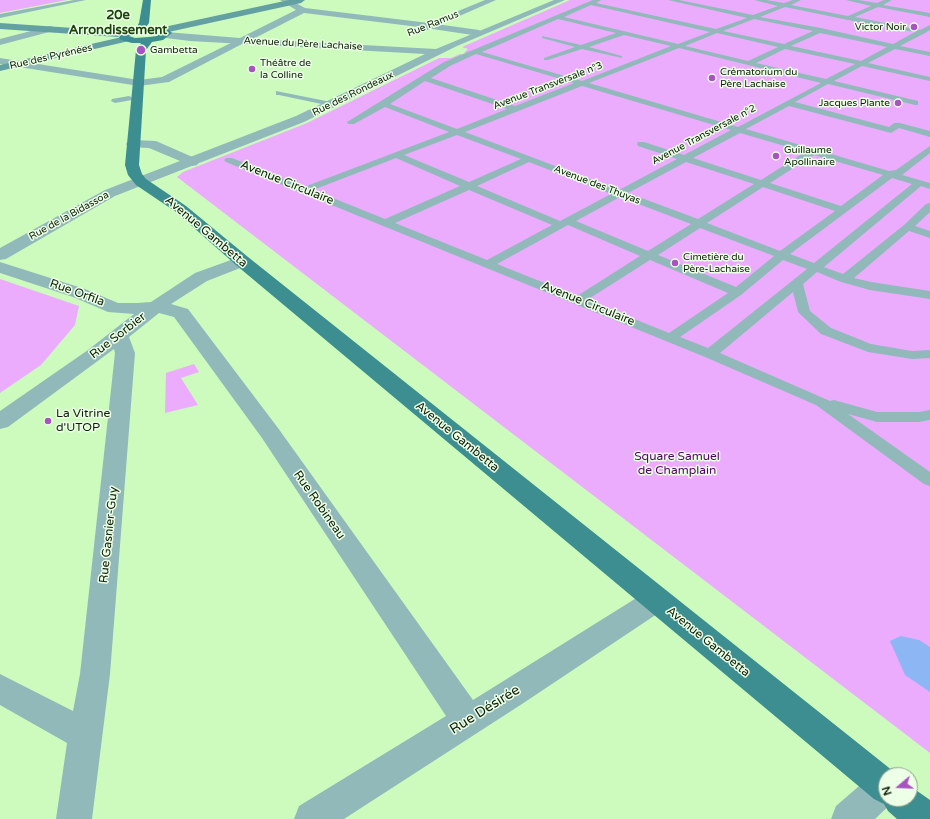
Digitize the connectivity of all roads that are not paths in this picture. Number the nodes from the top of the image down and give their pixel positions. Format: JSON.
{"nodes":[{"id":1,"x":82,"y":0,"type":"edge"},
{"id":2,"x":146,"y":0,"type":"edge"},
{"id":3,"x":492,"y":0,"type":"edge"},
{"id":4,"x":561,"y":0,"type":"edge"},
{"id":5,"x":598,"y":0,"type":"edge"},
{"id":6,"x":671,"y":0,"type":"edge"},
{"id":7,"x":695,"y":0,"type":"edge"},
{"id":8,"x":757,"y":0,"type":"edge"},
{"id":9,"x":798,"y":0,"type":"edge"},
{"id":10,"x":850,"y":0,"type":"edge"},
{"id":11,"x":889,"y":0,"type":"edge"},
{"id":12,"x":286,"y":1,"type":"edge"},
{"id":13,"x":589,"y":3,"type":"junction"},
{"id":14,"x":687,"y":3,"type":"junction"},
{"id":15,"x":302,"y":5,"type":"edge"},
{"id":16,"x":345,"y":5,"type":"dead end"},
{"id":17,"x":785,"y":5,"type":"junction"},
{"id":18,"x":877,"y":5,"type":"junction"},
{"id":19,"x":674,"y":8,"type":"dead end"},
{"id":20,"x":661,"y":12,"type":"dead end"},
{"id":21,"x":331,"y":13,"type":"junction"},
{"id":22,"x":930,"y":15,"type":"edge"},
{"id":23,"x":0,"y":16,"type":"edge"},
{"id":24,"x":648,"y":16,"type":"junction"},
{"id":25,"x":557,"y":17,"type":"junction"},
{"id":26,"x":753,"y":17,"type":"junction"},
{"id":27,"x":849,"y":18,"type":"junction"},
{"id":28,"x":635,"y":20,"type":"dead end"},
{"id":29,"x":0,"y":26,"type":"edge"},
{"id":30,"x":428,"y":26,"type":"junction"},
{"id":31,"x":930,"y":26,"type":"edge"},
{"id":32,"x":50,"y":29,"type":"junction"},
{"id":33,"x":622,"y":29,"type":"junction"},
{"id":34,"x":139,"y":30,"type":"junction"},
{"id":35,"x":717,"y":31,"type":"junction"},
{"id":36,"x":819,"y":31,"type":"junction"},
{"id":37,"x":165,"y":33,"type":"junction"},
{"id":38,"x":479,"y":33,"type":"junction"},
{"id":39,"x":925,"y":33,"type":"edge"},
{"id":40,"x":409,"y":34,"type":"dead end"},
{"id":41,"x":126,"y":37,"type":"junction"},
{"id":42,"x":544,"y":37,"type":"dead end"},
{"id":43,"x":149,"y":40,"type":"junction"},
{"id":44,"x":396,"y":40,"type":"dead end"},
{"id":45,"x":242,"y":41,"type":"junction"},
{"id":46,"x":0,"y":42,"type":"edge"},
{"id":47,"x":582,"y":46,"type":"junction"},
{"id":48,"x":678,"y":46,"type":"junction"},
{"id":49,"x":785,"y":46,"type":"junction"},
{"id":50,"x":892,"y":46,"type":"junction"},
{"id":51,"x":375,"y":48,"type":"junction"},
{"id":52,"x":440,"y":52,"type":"junction"},
{"id":53,"x":473,"y":54,"type":"junction"},
{"id":54,"x":930,"y":54,"type":"edge"},
{"id":55,"x":620,"y":56,"type":"dead end"},
{"id":56,"x":546,"y":59,"type":"dead end"},
{"id":57,"x":0,"y":61,"type":"edge"},
{"id":58,"x":749,"y":63,"type":"junction"},
{"id":59,"x":18,"y":64,"type":"junction"},
{"id":60,"x":862,"y":64,"type":"junction"},
{"id":61,"x":0,"y":68,"type":"edge"},
{"id":62,"x":424,"y":78,"type":"junction"},
{"id":63,"x":930,"y":79,"type":"edge"},
{"id":64,"x":139,"y":82,"type":"junction"},
{"id":65,"x":827,"y":82,"type":"junction"},
{"id":66,"x":582,"y":83,"type":"junction"},
{"id":67,"x":280,"y":93,"type":"dead end"},
{"id":68,"x":129,"y":98,"type":"dead end"},
{"id":69,"x":115,"y":101,"type":"dead end"},
{"id":70,"x":788,"y":103,"type":"junction"},
{"id":71,"x":916,"y":103,"type":"dead end"},
{"id":72,"x":331,"y":104,"type":"junction"},
{"id":73,"x":384,"y":104,"type":"junction"},
{"id":74,"x":516,"y":109,"type":"junction"},
{"id":75,"x":351,"y":122,"type":"dead end"},
{"id":76,"x":737,"y":129,"type":"junction"},
{"id":77,"x":458,"y":132,"type":"junction"},
{"id":78,"x":930,"y":134,"type":"edge"},
{"id":79,"x":133,"y":144,"type":"junction"},
{"id":80,"x":641,"y":144,"type":"dead end"},
{"id":81,"x":930,"y":149,"type":"edge"},
{"id":82,"x":813,"y":151,"type":"junction"},
{"id":83,"x":396,"y":155,"type":"junction"},
{"id":84,"x":529,"y":159,"type":"junction"},
{"id":85,"x":685,"y":159,"type":"junction"},
{"id":86,"x":229,"y":160,"type":"dead end"},
{"id":87,"x":192,"y":162,"type":"junction"},
{"id":88,"x":892,"y":173,"type":"junction"},
{"id":89,"x":141,"y":182,"type":"junction"},
{"id":90,"x":762,"y":184,"type":"junction"},
{"id":91,"x":925,"y":184,"type":"edge"},
{"id":92,"x":469,"y":186,"type":"junction"},
{"id":93,"x":305,"y":190,"type":"junction"},
{"id":94,"x":619,"y":193,"type":"junction"},
{"id":95,"x":930,"y":206,"type":"edge"},
{"id":96,"x":843,"y":210,"type":"junction"},
{"id":97,"x":386,"y":223,"type":"junction"},
{"id":98,"x":563,"y":223,"type":"junction"},
{"id":99,"x":700,"y":223,"type":"junction"},
{"id":100,"x":908,"y":226,"type":"junction"},
{"id":101,"x":930,"y":235,"type":"edge"},
{"id":102,"x":783,"y":254,"type":"junction"},
{"id":103,"x":0,"y":255,"type":"edge"},
{"id":104,"x":650,"y":256,"type":"junction"},
{"id":105,"x":242,"y":261,"type":"junction"},
{"id":106,"x":488,"y":264,"type":"junction"},
{"id":107,"x":0,"y":267,"type":"edge"},
{"id":108,"x":816,"y":268,"type":"junction"},
{"id":109,"x":845,"y":279,"type":"junction"},
{"id":110,"x":797,"y":284,"type":"junction"},
{"id":111,"x":737,"y":292,"type":"junction"},
{"id":112,"x":930,"y":295,"type":"edge"},
{"id":113,"x":579,"y":300,"type":"junction"},
{"id":114,"x":155,"y":307,"type":"junction"},
{"id":115,"x":118,"y":335,"type":"junction"},
{"id":116,"x":670,"y":338,"type":"junction"},
{"id":117,"x":710,"y":354,"type":"junction"},
{"id":118,"x":930,"y":354,"type":"edge"},
{"id":119,"x":821,"y":402,"type":"junction"},
{"id":120,"x":930,"y":414,"type":"edge"},
{"id":121,"x":0,"y":422,"type":"edge"},
{"id":122,"x":930,"y":480,"type":"edge"},
{"id":123,"x":656,"y":600,"type":"junction"},
{"id":124,"x":0,"y":689,"type":"edge"},
{"id":125,"x":468,"y":721,"type":"junction"},
{"id":126,"x":85,"y":735,"type":"junction"},
{"id":127,"x":878,"y":781,"type":"edge"},
{"id":128,"x":878,"y":799,"type":"edge"},
{"id":129,"x":910,"y":807,"type":"edge"},
{"id":130,"x":74,"y":819,"type":"edge"},
{"id":131,"x":312,"y":819,"type":"edge"},
{"id":132,"x":849,"y":819,"type":"edge"},
{"id":133,"x":925,"y":819,"type":"edge"}],
"edges":[{"from":1,"to":23,"type":"lane"},
{"from":2,"to":34,"type":"main road"},
{"from":3,"to":30,"type":"street","name":"Rue Ramus"},
{"from":4,"to":38,"type":"street","name":"Rue des Rondeaux"},
{"from":5,"to":13,"type":"lane"},
{"from":6,"to":14,"type":"lane"},
{"from":7,"to":14,"type":"lane"},
{"from":8,"to":17,"type":"lane"},
{"from":9,"to":17,"type":"lane","name":"Avenue Transversale n°3"},
{"from":10,"to":18,"type":"lane"},
{"from":11,"to":18,"type":"lane"},
{"from":12,"to":15,"type":"street"},
{"from":12,"to":37,"type":"main road"},
{"from":13,"to":24,"type":"lane"},
{"from":13,"to":25,"type":"lane"},
{"from":14,"to":19,"type":"lane"},
{"from":14,"to":26,"type":"lane"},
{"from":15,"to":21,"type":"street"},
{"from":15,"to":45,"type":"street"},
{"from":16,"to":21,"type":"street"},
{"from":17,"to":26,"type":"lane","name":"Avenue Transversale n°3"},
{"from":17,"to":27,"type":"lane"},
{"from":18,"to":22,"type":"lane"},
{"from":18,"to":27,"type":"lane"},
{"from":20,"to":24,"type":"lane"},
{"from":21,"to":30,"type":"street"},
{"from":24,"to":28,"type":"lane"},
{"from":24,"to":35,"type":"lane"},
{"from":25,"to":33,"type":"lane"},
{"from":25,"to":53,"type":"lane"},
{"from":26,"to":35,"type":"lane","name":"Avenue Transversale n°3"},
{"from":26,"to":36,"type":"lane"},
{"from":27,"to":36,"type":"lane"},
{"from":27,"to":39,"type":"lane"},
{"from":29,"to":32,"type":"main road"},
{"from":30,"to":38,"type":"street"},
{"from":30,"to":40,"type":"street","name":"Rue Ramus"},
{"from":31,"to":39,"type":"lane","name":"Avenue Transversale n°2"},
{"from":32,"to":41,"type":"main road"},
{"from":32,"to":46,"type":"street"},
{"from":33,"to":47,"type":"lane"},
{"from":33,"to":48,"type":"lane"},
{"from":34,"to":37,"type":"main road"},
{"from":34,"to":41,"type":"main road"},
{"from":35,"to":48,"type":"lane","name":"Avenue Transversale n°3"},
{"from":35,"to":49,"type":"lane"},
{"from":36,"to":49,"type":"lane"},
{"from":36,"to":50,"type":"lane"},
{"from":37,"to":43,"type":"main road"},
{"from":37,"to":45,"type":"street","name":"Avenue du Père Lachaise"},
{"from":38,"to":52,"type":"street","name":"Rue des Rondeaux"},
{"from":39,"to":50,"type":"lane","name":"Avenue Transversale n°2"},
{"from":41,"to":43,"type":"main road"},
{"from":41,"to":59,"type":"main road","name":"Rue des Pyrénées"},
{"from":42,"to":47,"type":"lane"},
{"from":43,"to":64,"type":"main road","name":"Avenue Gambetta"},
{"from":44,"to":51,"type":"street","name":"Rue Ramus"},
{"from":45,"to":51,"type":"street","name":"Avenue du Père Lachaise"},
{"from":45,"to":64,"type":"street"},
{"from":47,"to":55,"type":"lane"},
{"from":47,"to":56,"type":"lane"},
{"from":48,"to":58,"type":"lane"},
{"from":48,"to":66,"type":"lane","name":"Avenue Transversale n°3"},
{"from":49,"to":58,"type":"lane"},
{"from":49,"to":60,"type":"lane"},
{"from":50,"to":54,"type":"lane"},
{"from":50,"to":60,"type":"lane","name":"Avenue Transversale n°2"},
{"from":51,"to":52,"type":"street","name":"Avenue du Père Lachaise"},
{"from":52,"to":53,"type":"lane"},
{"from":52,"to":72,"type":"street","name":"Rue des Rondeaux"},
{"from":53,"to":62,"type":"lane"},
{"from":53,"to":66,"type":"lane"},
{"from":57,"to":59,"type":"street"},
{"from":58,"to":65,"type":"lane"},
{"from":59,"to":61,"type":"main road","name":"Rue des Pyrénées"},
{"from":59,"to":64,"type":"street"},
{"from":60,"to":63,"type":"lane"},
{"from":60,"to":65,"type":"lane","name":"Avenue Transversale n°2"},
{"from":62,"to":73,"type":"lane"},
{"from":62,"to":74,"type":"lane"},
{"from":64,"to":79,"type":"main road","name":"Avenue Gambetta"},
{"from":65,"to":70,"type":"lane","name":"Avenue Transversale n°2"},
{"from":65,"to":71,"type":"lane"},
{"from":66,"to":74,"type":"lane","name":"Avenue Transversale n°3"},
{"from":66,"to":76,"type":"lane"},
{"from":67,"to":72,"type":"lane"},
{"from":68,"to":69,"type":"lane"},
{"from":70,"to":76,"type":"lane","name":"Avenue Transversale n°2"},
{"from":70,"to":78,"type":"lane"},
{"from":72,"to":87,"type":"street","name":"Rue des Rondeaux"},
{"from":73,"to":75,"type":"lane"},
{"from":73,"to":77,"type":"lane","name":"Avenue des Thuyas"},
{"from":74,"to":77,"type":"lane","name":"Avenue Transversale n°3"},
{"from":76,"to":82,"type":"lane"},
{"from":76,"to":85,"type":"lane","name":"Avenue Transversale n°2"},
{"from":77,"to":83,"type":"lane","name":"Avenue Transversale n°3"},
{"from":77,"to":84,"type":"lane","name":"Avenue des Thuyas"},
{"from":79,"to":87,"type":"street"},
{"from":79,"to":89,"type":"main road","name":"Avenue Gambetta"},
{"from":80,"to":85,"type":"lane"},
{"from":81,"to":88,"type":"lane"},
{"from":82,"to":88,"type":"lane"},
{"from":82,"to":90,"type":"lane"},
{"from":83,"to":92,"type":"lane"},
{"from":83,"to":93,"type":"lane","name":"Avenue Transversale n°3"},
{"from":84,"to":92,"type":"lane"},
{"from":84,"to":94,"type":"lane","name":"Avenue des Thuyas"},
{"from":85,"to":90,"type":"lane"},
{"from":85,"to":94,"type":"lane","name":"Avenue Transversale n°2"},
{"from":86,"to":93,"type":"lane","name":"Avenue Circulaire"},
{"from":87,"to":89,"type":"street","name":"Rue des Rondeaux"},
{"from":88,"to":91,"type":"lane"},
{"from":88,"to":96,"type":"lane"},
{"from":89,"to":103,"type":"street","name":"Rue de la Bidassoa"},
{"from":89,"to":105,"type":"main road","name":"Avenue Gambetta"},
{"from":90,"to":96,"type":"lane"},
{"from":90,"to":99,"type":"lane"},
{"from":91,"to":108,"type":"lane"},
{"from":92,"to":97,"type":"lane"},
{"from":92,"to":98,"type":"lane"},
{"from":93,"to":97,"type":"lane","name":"Avenue Circulaire"},
{"from":94,"to":98,"type":"lane","name":"Avenue Transversale n°2"},
{"from":94,"to":99,"type":"lane","name":"Avenue des Thuyas"},
{"from":95,"to":100,"type":"lane"},
{"from":96,"to":102,"type":"lane"},
{"from":97,"to":106,"type":"lane","name":"Avenue Circulaire"},
{"from":98,"to":104,"type":"lane"},
{"from":98,"to":106,"type":"lane","name":"Avenue Transversale n°2"},
{"from":99,"to":102,"type":"lane","name":"Avenue des Thuyas"},
{"from":99,"to":104,"type":"lane"},
{"from":100,"to":101,"type":"lane"},
{"from":100,"to":109,"type":"lane"},
{"from":102,"to":108,"type":"lane","name":"Avenue des Thuyas"},
{"from":102,"to":111,"type":"lane"},
{"from":104,"to":111,"type":"lane"},
{"from":104,"to":113,"type":"lane"},
{"from":105,"to":114,"type":"street","name":"Rue Sorbier"},
{"from":105,"to":123,"type":"main road","name":"Avenue Gambetta"},
{"from":106,"to":113,"type":"lane","name":"Avenue Circulaire"},
{"from":107,"to":114,"type":"street","name":"Rue Orfila"},
{"from":108,"to":109,"type":"lane","name":"Avenue des Thuyas"},
{"from":108,"to":110,"type":"lane"},
{"from":109,"to":112,"type":"lane","name":"Avenue des Thuyas"},
{"from":110,"to":117,"type":"lane"},
{"from":110,"to":118,"type":"lane"},
{"from":111,"to":116,"type":"lane"},
{"from":113,"to":116,"type":"lane","name":"Avenue Circulaire"},
{"from":114,"to":115,"type":"street","name":"Rue Sorbier"},
{"from":114,"to":125,"type":"street","name":"Rue Robineau"},
{"from":115,"to":121,"type":"street","name":"Rue Sorbier"},
{"from":115,"to":126,"type":"street","name":"Rue Gasnier-Guy"},
{"from":116,"to":117,"type":"lane","name":"Avenue Circulaire"},
{"from":117,"to":119,"type":"lane","name":"Avenue Circulaire"},
{"from":119,"to":120,"type":"lane"},
{"from":119,"to":122,"type":"lane","name":"Avenue Circulaire"},
{"from":123,"to":125,"type":"street","name":"Rue Désirée"},
{"from":123,"to":127,"type":"main road","name":"Avenue Gambetta"},
{"from":124,"to":126,"type":"street"},
{"from":125,"to":131,"type":"street","name":"Rue Désirée"},
{"from":126,"to":130,"type":"street","name":"Rue Gasnier-Guy"},
{"from":128,"to":132,"type":"street"},
{"from":129,"to":133,"type":"main road","name":"Avenue Gambetta"}]}
